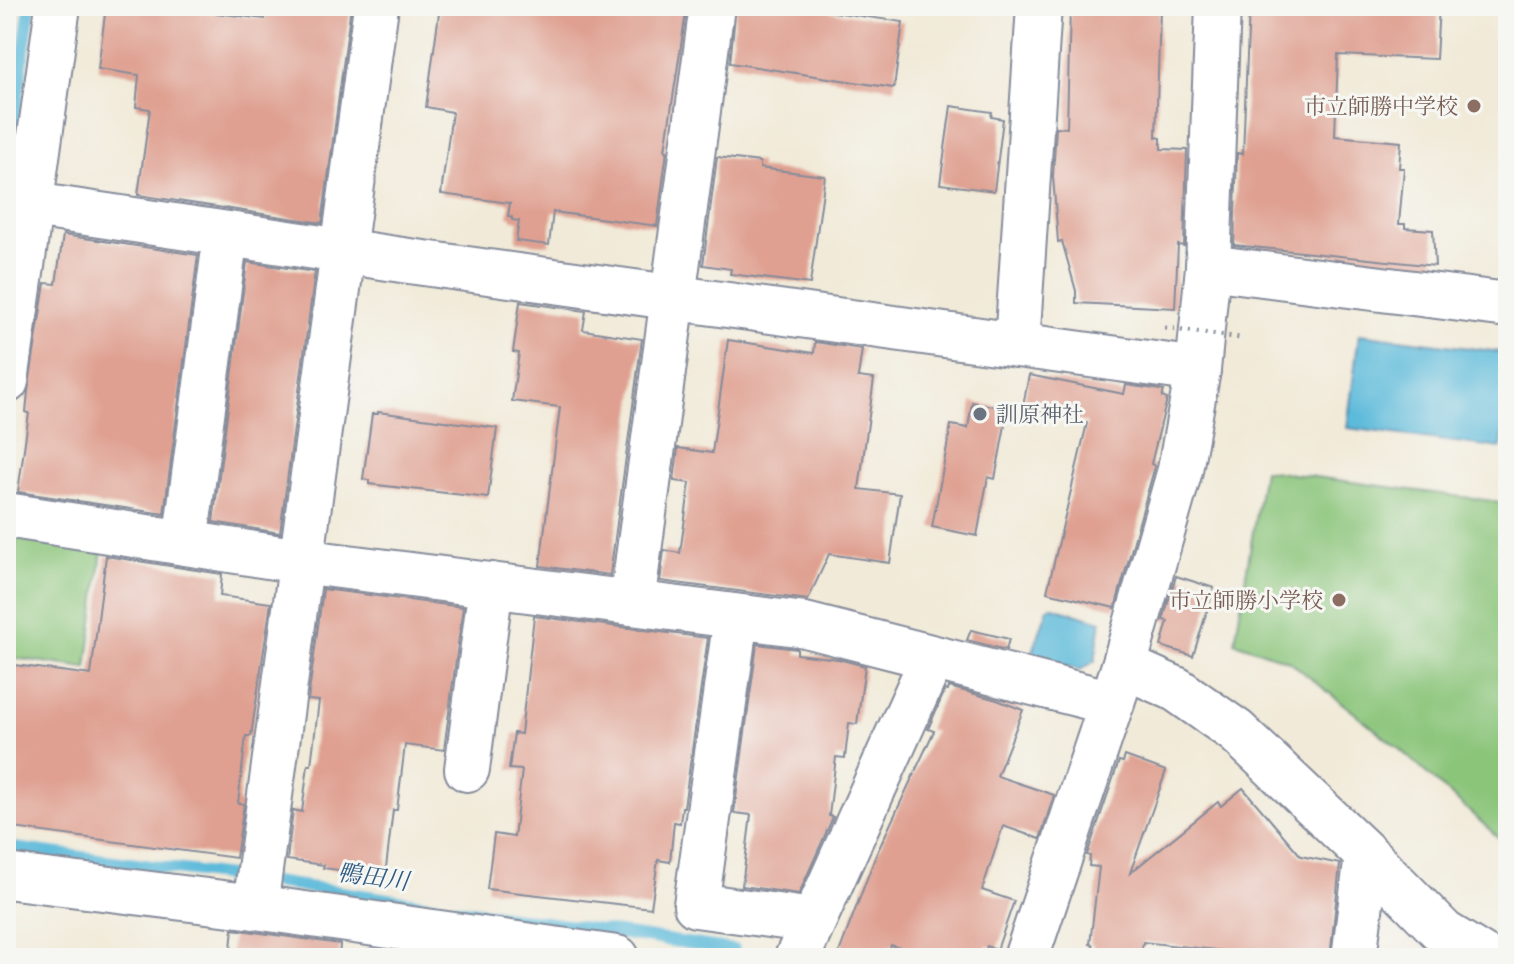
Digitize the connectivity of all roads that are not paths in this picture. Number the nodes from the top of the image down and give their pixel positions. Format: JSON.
{"nodes":[{"id":1,"x":58,"y":6,"type":"edge"},
{"id":2,"x":376,"y":6,"type":"edge"},
{"id":3,"x":712,"y":6,"type":"edge"},
{"id":4,"x":1039,"y":6,"type":"edge"},
{"id":5,"x":1218,"y":6,"type":"edge"},
{"id":6,"x":15,"y":203,"type":"edge"},
{"id":7,"x":226,"y":234,"type":"junction"},
{"id":8,"x":341,"y":251,"type":"junction"},
{"id":9,"x":1208,"y":267,"type":"junction"},
{"id":10,"x":671,"y":298,"type":"junction"},
{"id":11,"x":1508,"y":305,"type":"edge"},
{"id":12,"x":1017,"y":345,"type":"junction"},
{"id":13,"x":1198,"y":370,"type":"junction"},
{"id":14,"x":6,"y":381,"type":"edge"},
{"id":15,"x":6,"y":515,"type":"edge"},
{"id":16,"x":185,"y":543,"type":"junction"},
{"id":17,"x":300,"y":561,"type":"junction"},
{"id":18,"x":491,"y":585,"type":"junction"},
{"id":19,"x":632,"y":603,"type":"junction"},
{"id":20,"x":736,"y":617,"type":"junction"},
{"id":21,"x":932,"y":659,"type":"junction"},
{"id":22,"x":1118,"y":684,"type":"junction"},
{"id":23,"x":467,"y":769,"type":"dead end"},
{"id":24,"x":1367,"y":855,"type":"junction"},
{"id":25,"x":6,"y":876,"type":"edge"},
{"id":26,"x":258,"y":888,"type":"junction"},
{"id":27,"x":805,"y":940,"type":"edge"},
{"id":28,"x":617,"y":958,"type":"edge"},
{"id":29,"x":1026,"y":958,"type":"edge"},
{"id":30,"x":1354,"y":958,"type":"edge"},
{"id":31,"x":1485,"y":958,"type":"edge"}],
"edges":[{"from":1,"to":6,"type":"street"},
{"from":2,"to":8,"type":"street"},
{"from":3,"to":10,"type":"street"},
{"from":4,"to":12,"type":"street"},
{"from":5,"to":9,"type":"street"},
{"from":6,"to":7,"type":"street"},
{"from":6,"to":14,"type":"street"},
{"from":7,"to":8,"type":"street"},
{"from":7,"to":16,"type":"street"},
{"from":8,"to":10,"type":"street"},
{"from":8,"to":17,"type":"street"},
{"from":9,"to":11,"type":"street"},
{"from":9,"to":13,"type":"street"},
{"from":10,"to":12,"type":"street"},
{"from":10,"to":19,"type":"street"},
{"from":12,"to":13,"type":"street"},
{"from":13,"to":22,"type":"street"},
{"from":15,"to":16,"type":"street"},
{"from":16,"to":17,"type":"street"},
{"from":17,"to":18,"type":"street"},
{"from":17,"to":26,"type":"street"},
{"from":18,"to":19,"type":"street"},
{"from":18,"to":23,"type":"street"},
{"from":19,"to":20,"type":"street"},
{"from":20,"to":21,"type":"street"},
{"from":20,"to":27,"type":"street"},
{"from":21,"to":22,"type":"street"},
{"from":21,"to":27,"type":"street"},
{"from":22,"to":24,"type":"street"},
{"from":22,"to":29,"type":"street"},
{"from":24,"to":30,"type":"street"},
{"from":24,"to":31,"type":"street"},
{"from":25,"to":26,"type":"street"},
{"from":26,"to":28,"type":"street"}]}
